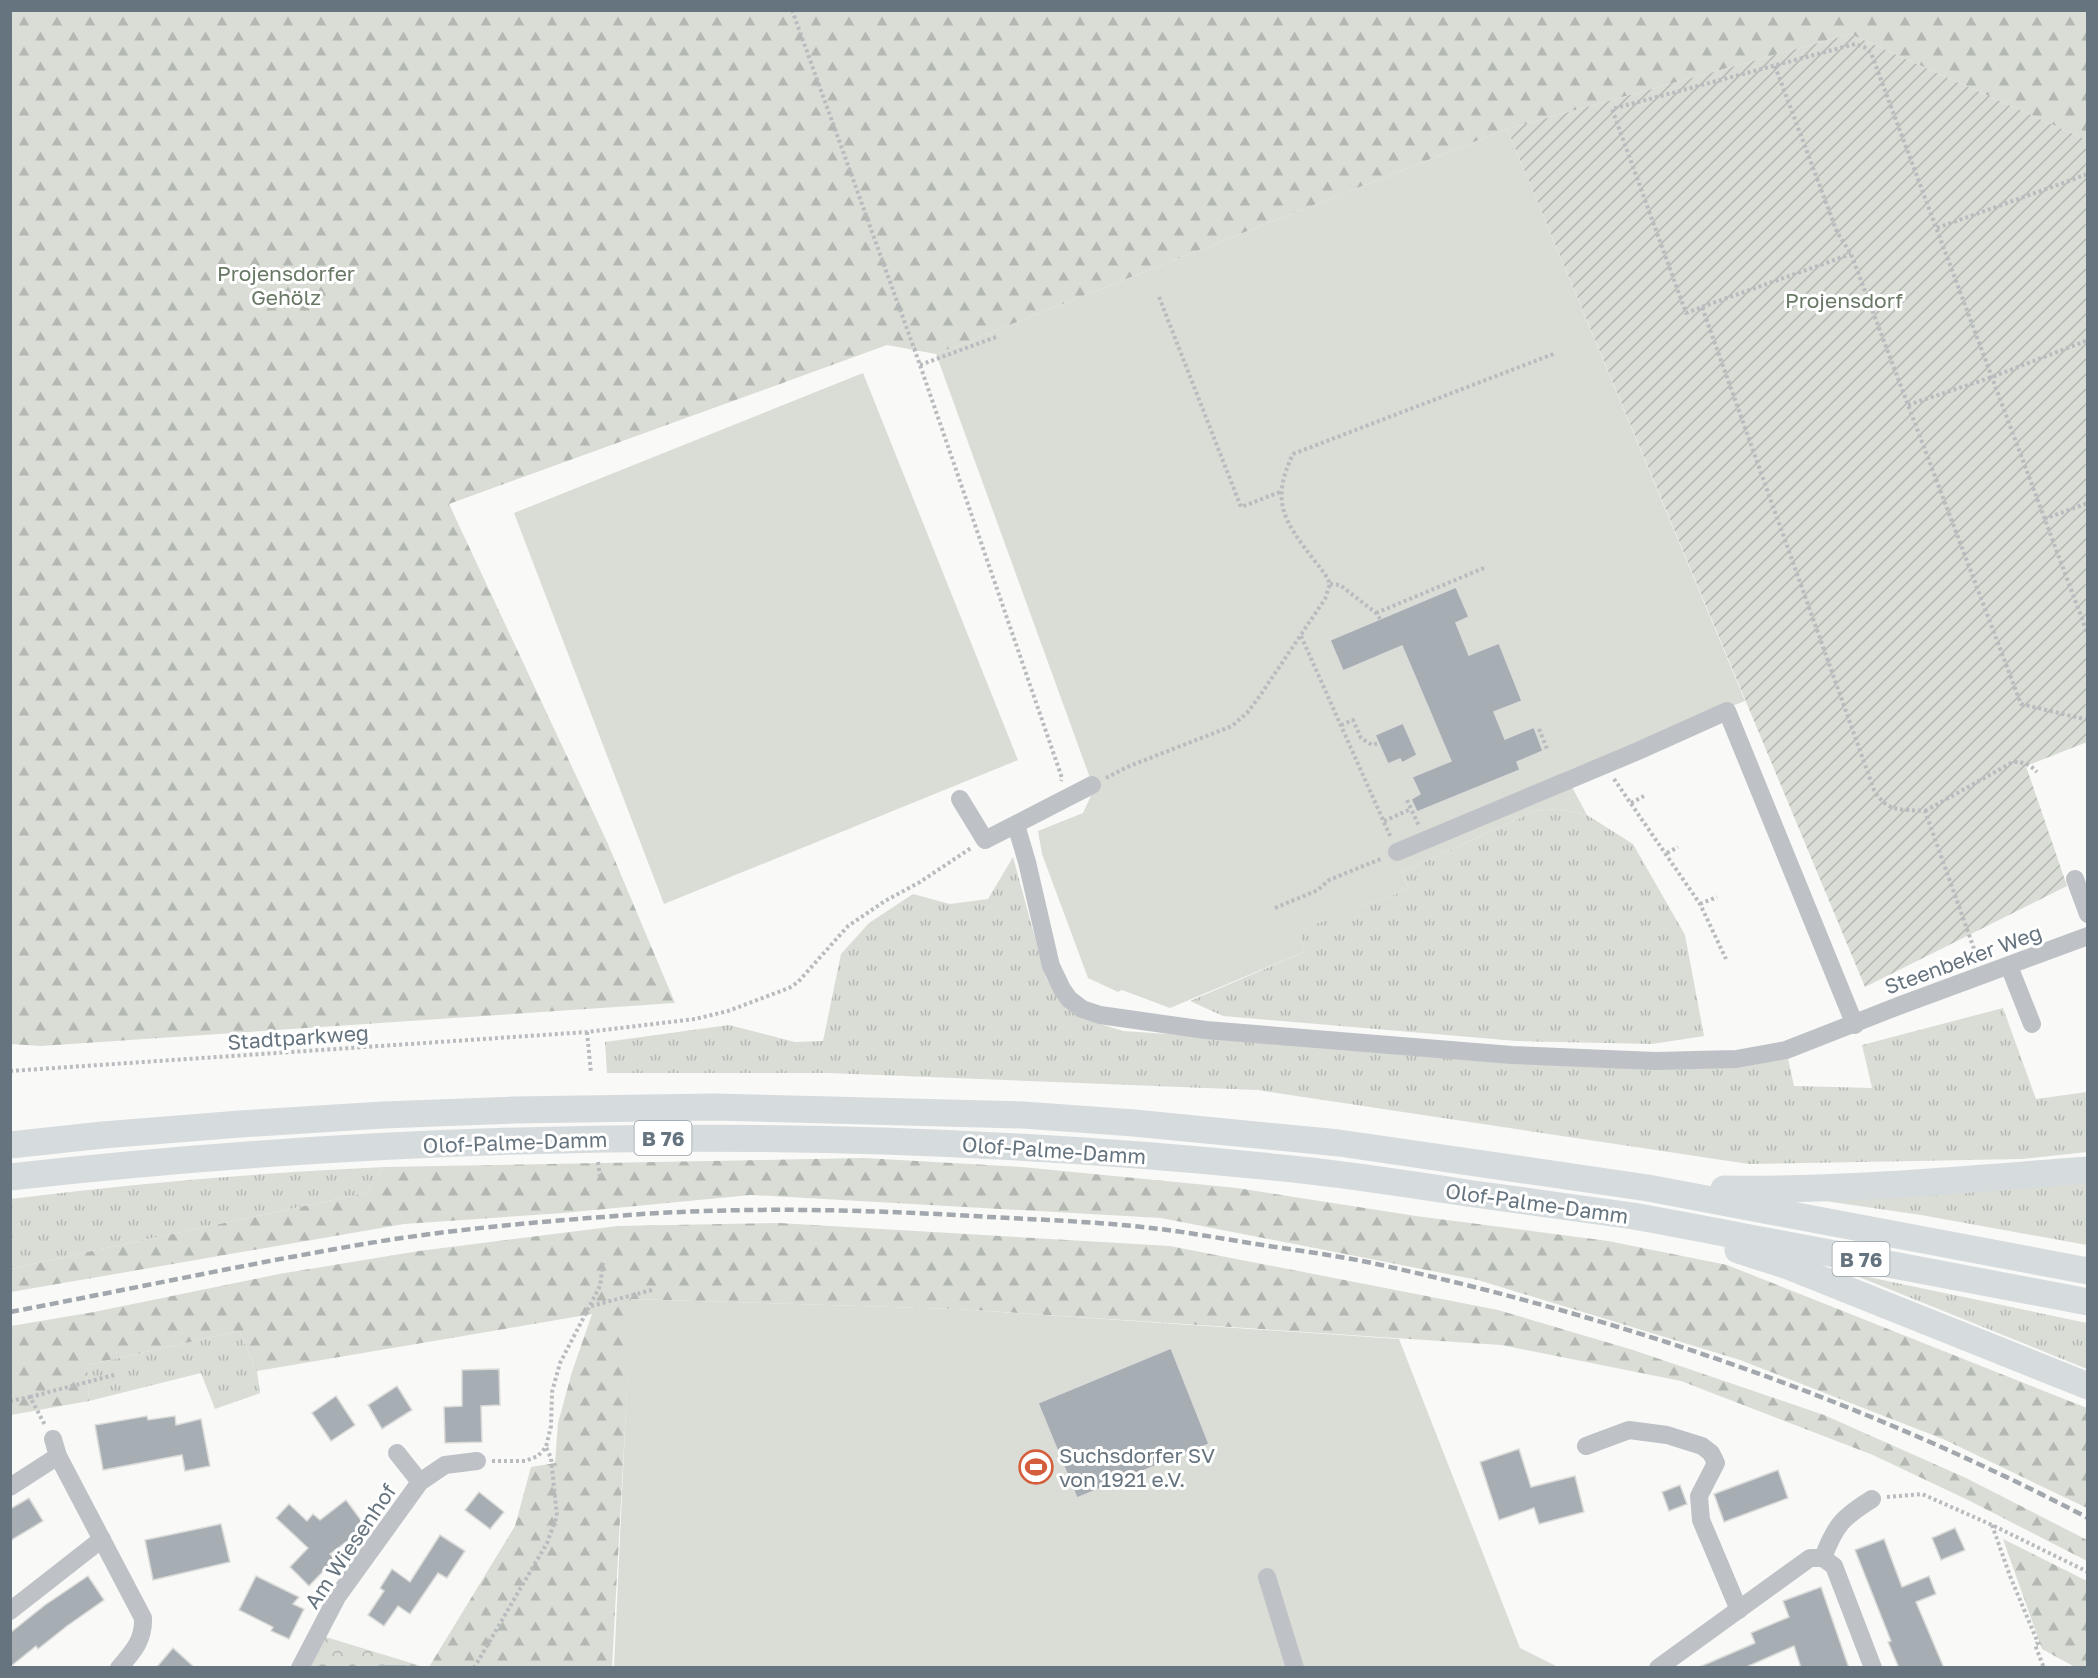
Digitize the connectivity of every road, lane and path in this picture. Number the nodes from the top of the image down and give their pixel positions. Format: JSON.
{"nodes":[{"id":1,"x":792,"y":10,"type":"edge"},
{"id":2,"x":1775,"y":66,"type":"junction"},
{"id":3,"x":2088,"y":174,"type":"edge"},
{"id":4,"x":1937,"y":228,"type":"junction"},
{"id":5,"x":1851,"y":254,"type":"junction"},
{"id":6,"x":1160,"y":297,"type":"dead end"},
{"id":7,"x":1702,"y":307,"type":"junction"},
{"id":8,"x":996,"y":337,"type":"dead end"},
{"id":9,"x":2088,"y":340,"type":"edge"},
{"id":10,"x":1556,"y":353,"type":"dead end"},
{"id":11,"x":920,"y":366,"type":"junction"},
{"id":12,"x":1992,"y":377,"type":"junction"},
{"id":13,"x":1908,"y":405,"type":"junction"},
{"id":14,"x":1280,"y":492,"type":"junction"},
{"id":15,"x":2088,"y":503,"type":"edge"},
{"id":16,"x":2044,"y":519,"type":"junction"},
{"id":17,"x":1484,"y":568,"type":"dead end"},
{"id":18,"x":1330,"y":584,"type":"junction"},
{"id":19,"x":1376,"y":613,"type":"junction"},
{"id":20,"x":1380,"y":619,"type":"dead end"},
{"id":21,"x":2088,"y":635,"type":"edge"},
{"id":22,"x":1301,"y":636,"type":"junction"},
{"id":23,"x":2088,"y":720,"type":"edge"},
{"id":24,"x":1341,"y":725,"type":"junction"},
{"id":25,"x":1539,"y":729,"type":"dead end"},
{"id":26,"x":1378,"y":742,"type":"dead end"},
{"id":27,"x":1547,"y":749,"type":"dead end"},
{"id":28,"x":1604,"y":765,"type":"junction"},
{"id":29,"x":2037,"y":772,"type":"dead end"},
{"id":30,"x":1092,"y":786,"type":"joint"},
{"id":31,"x":1644,"y":796,"type":"dead end"},
{"id":32,"x":960,"y":799,"type":"dead end"},
{"id":33,"x":1407,"y":800,"type":"dead end"},
{"id":34,"x":1631,"y":803,"type":"junction"},
{"id":35,"x":1054,"y":805,"type":"junction"},
{"id":36,"x":1412,"y":809,"type":"junction"},
{"id":37,"x":1925,"y":811,"type":"junction"},
{"id":38,"x":1384,"y":821,"type":"junction"},
{"id":39,"x":1016,"y":825,"type":"junction"},
{"id":40,"x":984,"y":840,"type":"junction"},
{"id":41,"x":1426,"y":840,"type":"junction"},
{"id":42,"x":1678,"y":847,"type":"dead end"},
{"id":43,"x":1397,"y":852,"type":"junction"},
{"id":44,"x":1666,"y":853,"type":"junction"},
{"id":45,"x":2075,"y":879,"type":"dead end"},
{"id":46,"x":1717,"y":897,"type":"dead end"},
{"id":47,"x":1700,"y":904,"type":"junction"},
{"id":48,"x":1275,"y":908,"type":"dead end"},
{"id":49,"x":2088,"y":914,"type":"edge"},
{"id":50,"x":2088,"y":936,"type":"edge"},
{"id":51,"x":1726,"y":959,"type":"dead end"},
{"id":52,"x":2008,"y":966,"type":"junction"},
{"id":53,"x":1983,"y":975,"type":"junction"},
{"id":54,"x":2032,"y":1024,"type":"dead end"},
{"id":55,"x":1855,"y":1025,"type":"junction"},
{"id":56,"x":587,"y":1032,"type":"junction"},
{"id":57,"x":10,"y":1071,"type":"edge"},
{"id":58,"x":591,"y":1073,"type":"dead end"},
{"id":59,"x":10,"y":1145,"type":"edge"},
{"id":60,"x":598,"y":1159,"type":"dead end"},
{"id":61,"x":2088,"y":1170,"type":"edge"},
{"id":62,"x":600,"y":1176,"type":"dead end"},
{"id":63,"x":10,"y":1177,"type":"edge"},
{"id":64,"x":1648,"y":1188,"type":"junction"},
{"id":65,"x":1635,"y":1217,"type":"junction"},
{"id":66,"x":603,"y":1263,"type":"dead end"},
{"id":67,"x":2088,"y":1270,"type":"edge"},
{"id":68,"x":652,"y":1290,"type":"dead end"},
{"id":69,"x":2088,"y":1302,"type":"edge"},
{"id":70,"x":590,"y":1306,"type":"junction"},
{"id":71,"x":114,"y":1375,"type":"dead end"},
{"id":72,"x":2088,"y":1386,"type":"edge"},
{"id":73,"x":30,"y":1397,"type":"junction"},
{"id":74,"x":10,"y":1401,"type":"edge"},
{"id":75,"x":1586,"y":1446,"type":"dead end"},
{"id":76,"x":55,"y":1447,"type":"junction"},
{"id":77,"x":546,"y":1447,"type":"junction"},
{"id":78,"x":398,"y":1453,"type":"dead end"},
{"id":79,"x":477,"y":1461,"type":"joint"},
{"id":80,"x":420,"y":1482,"type":"junction"},
{"id":81,"x":10,"y":1487,"type":"edge"},
{"id":82,"x":1872,"y":1498,"type":"joint"},
{"id":83,"x":1992,"y":1525,"type":"junction"},
{"id":84,"x":102,"y":1539,"type":"junction"},
{"id":85,"x":1823,"y":1558,"type":"junction"},
{"id":86,"x":2088,"y":1572,"type":"edge"},
{"id":87,"x":1267,"y":1577,"type":"dead end"},
{"id":88,"x":1739,"y":1610,"type":"junction"},
{"id":89,"x":10,"y":1611,"type":"edge"},
{"id":90,"x":119,"y":1668,"type":"edge"},
{"id":91,"x":300,"y":1668,"type":"edge"},
{"id":92,"x":474,"y":1668,"type":"edge"},
{"id":93,"x":1295,"y":1668,"type":"edge"},
{"id":94,"x":1658,"y":1668,"type":"edge"},
{"id":95,"x":1873,"y":1668,"type":"edge"},
{"id":96,"x":2044,"y":1668,"type":"edge"}],
"edges":[{"from":1,"to":11,"type":"path"},
{"from":2,"to":4,"type":"path"},
{"from":2,"to":5,"type":"path"},
{"from":2,"to":7,"type":"path"},
{"from":3,"to":4,"type":"path"},
{"from":4,"to":12,"type":"path"},
{"from":5,"to":7,"type":"path"},
{"from":5,"to":13,"type":"path"},
{"from":6,"to":14,"type":"path"},
{"from":7,"to":37,"type":"path"},
{"from":8,"to":11,"type":"path"},
{"from":9,"to":12,"type":"path"},
{"from":10,"to":14,"type":"path"},
{"from":11,"to":35,"type":"path"},
{"from":12,"to":13,"type":"path"},
{"from":12,"to":16,"type":"path"},
{"from":13,"to":23,"type":"path"},
{"from":14,"to":18,"type":"path"},
{"from":15,"to":16,"type":"path"},
{"from":16,"to":21,"type":"path"},
{"from":17,"to":19,"type":"path"},
{"from":18,"to":19,"type":"path"},
{"from":18,"to":22,"type":"path"},
{"from":19,"to":20,"type":"path"},
{"from":22,"to":24,"type":"path"},
{"from":22,"to":30,"type":"path"},
{"from":24,"to":26,"type":"path"},
{"from":24,"to":38,"type":"path"},
{"from":25,"to":27,"type":"path"},
{"from":28,"to":34,"type":"path"},
{"from":28,"to":41,"type":"street"},
{"from":28,"to":55,"type":"street"},
{"from":29,"to":37,"type":"path"},
{"from":30,"to":35,"type":"street"},
{"from":31,"to":34,"type":"path"},
{"from":32,"to":40,"type":"street"},
{"from":33,"to":36,"type":"path"},
{"from":34,"to":44,"type":"path"},
{"from":35,"to":39,"type":"street"},
{"from":36,"to":38,"type":"path"},
{"from":36,"to":41,"type":"path"},
{"from":37,"to":53,"type":"path"},
{"from":38,"to":43,"type":"path"},
{"from":39,"to":40,"type":"street"},
{"from":39,"to":55,"type":"street","name":"Steenbeker Weg"},
{"from":40,"to":56,"type":"path","name":"Stadtparkweg"},
{"from":41,"to":43,"type":"street"},
{"from":42,"to":44,"type":"path"},
{"from":43,"to":48,"type":"path"},
{"from":44,"to":47,"type":"path"},
{"from":45,"to":49,"type":"street"},
{"from":46,"to":47,"type":"path"},
{"from":47,"to":51,"type":"path"},
{"from":50,"to":52,"type":"street","name":"Steenbeker Weg"},
{"from":52,"to":53,"type":"street","name":"Steenbeker Weg"},
{"from":52,"to":54,"type":"street"},
{"from":53,"to":55,"type":"street","name":"Steenbeker Weg"},
{"from":56,"to":57,"type":"path","name":"Stadtparkweg"},
{"from":56,"to":58,"type":"path"},
{"from":59,"to":64,"type":"highway","name":"Olof-Palme-Damm","number":"B 76"},
{"from":60,"to":62,"type":"path"},
{"from":61,"to":64,"type":"highway"},
{"from":63,"to":65,"type":"highway","name":"Olof-Palme-Damm","number":"B 76"},
{"from":64,"to":67,"type":"highway","name":"Olof-Palme-Damm","number":"B 76"},
{"from":65,"to":69,"type":"highway","name":"Olof-Palme-Damm","number":"B 76"},
{"from":65,"to":72,"type":"highway"},
{"from":66,"to":70,"type":"path"},
{"from":68,"to":70,"type":"path"},
{"from":70,"to":77,"type":"path"},
{"from":71,"to":73,"type":"path"},
{"from":73,"to":74,"type":"path"},
{"from":73,"to":76,"type":"path"},
{"from":75,"to":88,"type":"street"},
{"from":76,"to":81,"type":"street"},
{"from":76,"to":84,"type":"street"},
{"from":77,"to":79,"type":"path"},
{"from":77,"to":92,"type":"path"},
{"from":78,"to":80,"type":"street","name":"Am Wiesenhof"},
{"from":79,"to":80,"type":"street","name":"Am Wiesenhof"},
{"from":80,"to":91,"type":"street","name":"Am Wiesenhof"},
{"from":82,"to":83,"type":"path"},
{"from":82,"to":85,"type":"street"},
{"from":83,"to":86,"type":"path"},
{"from":83,"to":96,"type":"path"},
{"from":84,"to":89,"type":"street"},
{"from":84,"to":90,"type":"street"},
{"from":85,"to":88,"type":"street"},
{"from":85,"to":95,"type":"street"},
{"from":87,"to":93,"type":"street"},
{"from":88,"to":94,"type":"street"}]}
